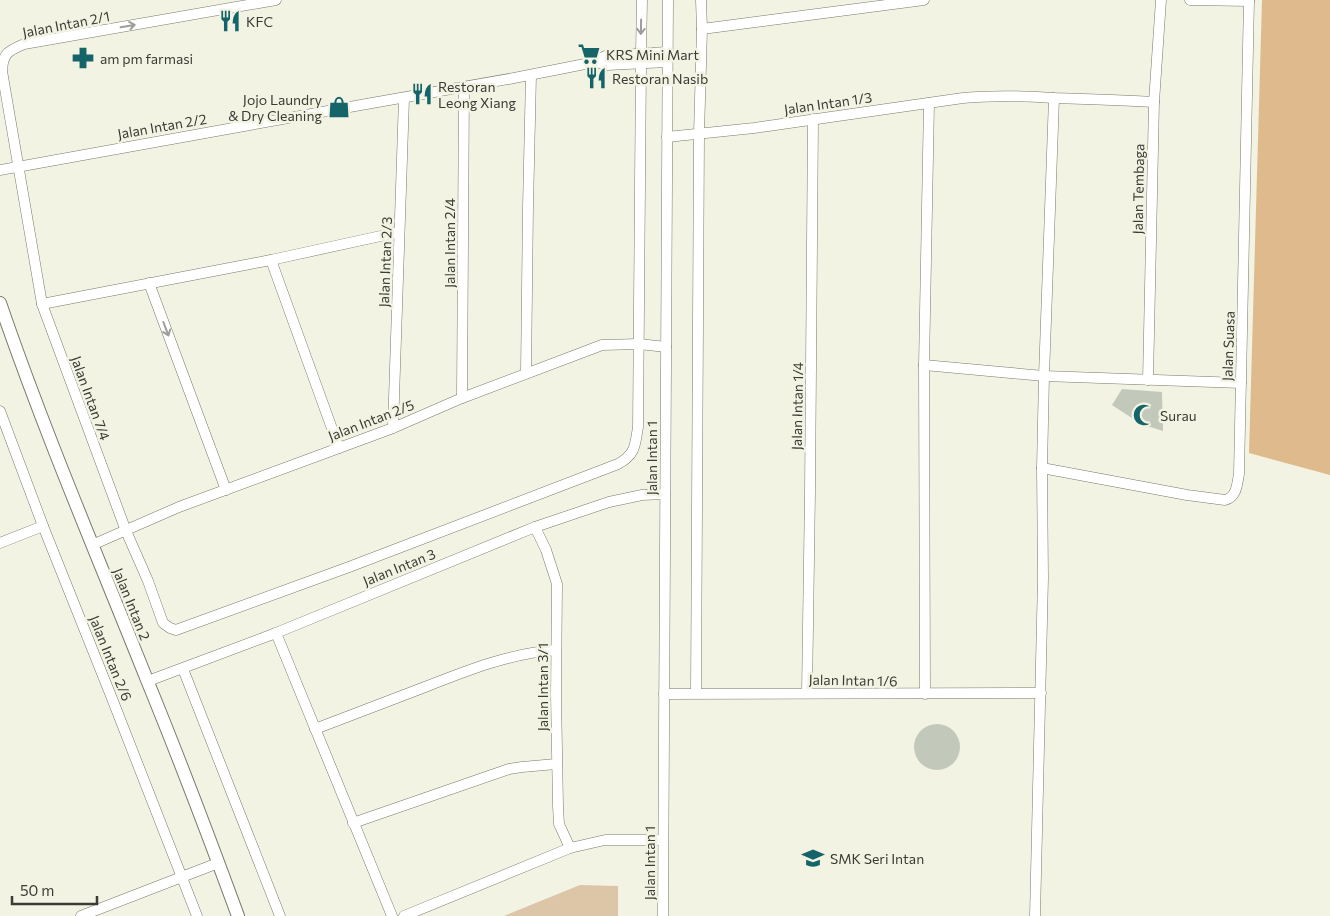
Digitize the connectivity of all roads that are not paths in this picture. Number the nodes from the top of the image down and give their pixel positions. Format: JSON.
{"nodes":[{"id":1,"x":276,"y":0,"type":"edge"},
{"id":2,"x":642,"y":0,"type":"edge"},
{"id":3,"x":668,"y":0,"type":"edge"},
{"id":4,"x":701,"y":0,"type":"edge"},
{"id":5,"x":924,"y":0,"type":"edge"},
{"id":6,"x":1161,"y":0,"type":"edge"},
{"id":7,"x":1190,"y":0,"type":"edge"},
{"id":8,"x":1249,"y":1,"type":"edge"},
{"id":9,"x":702,"y":29,"type":"junction"},
{"id":10,"x":667,"y":57,"type":"junction"},
{"id":11,"x":641,"y":58,"type":"junction"},
{"id":12,"x":531,"y":75,"type":"junction"},
{"id":13,"x":464,"y":87,"type":"junction"},
{"id":14,"x":404,"y":98,"type":"junction"},
{"id":15,"x":1054,"y":98,"type":"junction"},
{"id":16,"x":1154,"y":102,"type":"junction"},
{"id":17,"x":929,"y":103,"type":"junction"},
{"id":18,"x":813,"y":119,"type":"junction"},
{"id":19,"x":699,"y":134,"type":"junction"},
{"id":20,"x":667,"y":137,"type":"junction"},
{"id":21,"x":18,"y":166,"type":"junction"},
{"id":22,"x":0,"y":170,"type":"edge"},
{"id":23,"x":399,"y":232,"type":"junction"},
{"id":24,"x":271,"y":260,"type":"junction"},
{"id":25,"x":149,"y":283,"type":"junction"},
{"id":26,"x":0,"y":304,"type":"edge"},
{"id":27,"x":42,"y":304,"type":"junction"},
{"id":28,"x":639,"y":344,"type":"junction"},
{"id":29,"x":666,"y":347,"type":"junction"},
{"id":30,"x":924,"y":365,"type":"junction"},
{"id":31,"x":526,"y":373,"type":"junction"},
{"id":32,"x":1044,"y":376,"type":"junction"},
{"id":33,"x":1148,"y":380,"type":"junction"},
{"id":34,"x":1241,"y":382,"type":"junction"},
{"id":35,"x":462,"y":398,"type":"junction"},
{"id":36,"x":0,"y":411,"type":"edge"},
{"id":37,"x":393,"y":428,"type":"junction"},
{"id":38,"x":339,"y":448,"type":"junction"},
{"id":39,"x":1042,"y":468,"type":"junction"},
{"id":40,"x":226,"y":490,"type":"junction"},
{"id":41,"x":665,"y":494,"type":"junction"},
{"id":42,"x":43,"y":526,"type":"junction"},
{"id":43,"x":535,"y":527,"type":"junction"},
{"id":44,"x":126,"y":531,"type":"junction"},
{"id":45,"x":0,"y":543,"type":"edge"},
{"id":46,"x":92,"y":545,"type":"junction"},
{"id":47,"x":276,"y":633,"type":"junction"},
{"id":48,"x":556,"y":650,"type":"junction"},
{"id":49,"x":183,"y":669,"type":"junction"},
{"id":50,"x":148,"y":681,"type":"junction"},
{"id":51,"x":696,"y":693,"type":"junction"},
{"id":52,"x":807,"y":693,"type":"junction"},
{"id":53,"x":1041,"y":693,"type":"junction"},
{"id":54,"x":664,"y":694,"type":"junction"},
{"id":55,"x":925,"y":694,"type":"junction"},
{"id":56,"x":315,"y":729,"type":"junction"},
{"id":57,"x":556,"y":764,"type":"junction"},
{"id":58,"x":353,"y":823,"type":"junction"},
{"id":59,"x":663,"y":840,"type":"junction"},
{"id":60,"x":570,"y":848,"type":"junction"},
{"id":61,"x":218,"y":863,"type":"junction"},
{"id":62,"x":181,"y":878,"type":"junction"},
{"id":63,"x":81,"y":916,"type":"edge"},
{"id":64,"x":197,"y":916,"type":"edge"},
{"id":65,"x":238,"y":916,"type":"edge"},
{"id":66,"x":280,"y":916,"type":"edge"},
{"id":67,"x":392,"y":916,"type":"edge"},
{"id":68,"x":404,"y":916,"type":"edge"},
{"id":69,"x":663,"y":916,"type":"edge"},
{"id":70,"x":1036,"y":916,"type":"edge"}],
"edges":[{"from":21,"to":1,"type":"street","name":"Jalan Intan 2/1","one_way":true},
{"from":2,"to":11,"type":"street","one_way":true},
{"from":3,"to":10,"type":"street","name":"Jalan Intan 1"},
{"from":4,"to":9,"type":"street"},
{"from":5,"to":9,"type":"street"},
{"from":6,"to":16,"type":"street","name":"Jalan Tembaga"},
{"from":7,"to":8,"type":"street"},
{"from":8,"to":34,"type":"street","name":"Jalan Suasa"},
{"from":9,"to":19,"type":"street"},
{"from":10,"to":11,"type":"street","name":"Jalan Intan 2/2"},
{"from":10,"to":20,"type":"street","name":"Jalan Intan 1"},
{"from":11,"to":12,"type":"street","name":"Jalan Intan 2/2"},
{"from":11,"to":28,"type":"street"},
{"from":12,"to":13,"type":"street","name":"Jalan Intan 2/2"},
{"from":12,"to":31,"type":"street"},
{"from":13,"to":14,"type":"street","name":"Jalan Intan 2/2"},
{"from":13,"to":35,"type":"street","name":"Jalan Intan 2/4"},
{"from":14,"to":21,"type":"street","name":"Jalan Intan 2/2"},
{"from":14,"to":23,"type":"street","name":"Jalan Intan 2/3"},
{"from":15,"to":16,"type":"street","name":"Jalan Intan 1/3"},
{"from":15,"to":17,"type":"street","name":"Jalan Intan 1/3"},
{"from":15,"to":32,"type":"street"},
{"from":16,"to":33,"type":"street","name":"Jalan Tembaga"},
{"from":17,"to":18,"type":"street","name":"Jalan Intan 1/3"},
{"from":17,"to":30,"type":"street"},
{"from":18,"to":19,"type":"street","name":"Jalan Intan 1/3"},
{"from":18,"to":52,"type":"street","name":"Jalan Intan 1/4"},
{"from":19,"to":20,"type":"street","name":"Jalan Intan 1/3"},
{"from":19,"to":51,"type":"street"},
{"from":20,"to":29,"type":"street","name":"Jalan Intan 1"},
{"from":21,"to":22,"type":"street","name":"Jalan Intan 2/2"},
{"from":21,"to":27,"type":"street","name":"Jalan Intan 7/4"},
{"from":23,"to":24,"type":"street"},
{"from":23,"to":37,"type":"street","name":"Jalan Intan 2/3"},
{"from":24,"to":25,"type":"street"},
{"from":24,"to":38,"type":"street"},
{"from":25,"to":27,"type":"street"},
{"from":25,"to":40,"type":"street","one_way":true},
{"from":26,"to":46,"type":"street","name":"Jalan Intan 2"},
{"from":27,"to":44,"type":"street","name":"Jalan Intan 7/4"},
{"from":28,"to":29,"type":"street","name":"Jalan Intan 2/5"},
{"from":28,"to":31,"type":"street","name":"Jalan Intan 2/5"},
{"from":28,"to":44,"type":"street","name":"Jalan Intan 7/4"},
{"from":29,"to":41,"type":"street","name":"Jalan Intan 1"},
{"from":30,"to":32,"type":"street"},
{"from":30,"to":55,"type":"street"},
{"from":31,"to":35,"type":"street","name":"Jalan Intan 2/5"},
{"from":32,"to":33,"type":"street"},
{"from":32,"to":39,"type":"street"},
{"from":33,"to":34,"type":"street"},
{"from":34,"to":39,"type":"street","name":"Jalan Suasa"},
{"from":35,"to":37,"type":"street","name":"Jalan Intan 2/5"},
{"from":36,"to":42,"type":"street","name":"Jalan Intan 2/6"},
{"from":37,"to":38,"type":"street","name":"Jalan Intan 2/5"},
{"from":38,"to":40,"type":"street","name":"Jalan Intan 2/5"},
{"from":39,"to":53,"type":"street"},
{"from":40,"to":44,"type":"street","name":"Jalan Intan 2/5"},
{"from":41,"to":43,"type":"street","name":"Jalan Intan 3"},
{"from":41,"to":54,"type":"street","name":"Jalan Intan 1"},
{"from":42,"to":45,"type":"street"},
{"from":42,"to":62,"type":"street","name":"Jalan Intan 2/6"},
{"from":43,"to":47,"type":"street","name":"Jalan Intan 3"},
{"from":43,"to":48,"type":"street","name":"Jalan Intan 3/1"},
{"from":44,"to":46,"type":"street","name":"Jalan Intan 2/5"},
{"from":46,"to":50,"type":"street","name":"Jalan Intan 2"},
{"from":47,"to":49,"type":"street","name":"Jalan Intan 3"},
{"from":47,"to":56,"type":"street"},
{"from":48,"to":56,"type":"street"},
{"from":48,"to":57,"type":"street","name":"Jalan Intan 3/1"},
{"from":49,"to":50,"type":"street","name":"Jalan Intan 3"},
{"from":49,"to":66,"type":"street"},
{"from":50,"to":61,"type":"street","name":"Jalan Intan 2"},
{"from":51,"to":52,"type":"street","name":"Jalan Intan 1/6"},
{"from":51,"to":54,"type":"street","name":"Jalan Intan 1/6"},
{"from":52,"to":55,"type":"street","name":"Jalan Intan 1/6"},
{"from":53,"to":55,"type":"street","name":"Jalan Intan 1/6"},
{"from":53,"to":70,"type":"street"},
{"from":54,"to":59,"type":"street","name":"Jalan Intan 1"},
{"from":56,"to":58,"type":"street"},
{"from":57,"to":58,"type":"street"},
{"from":57,"to":60,"type":"street","name":"Jalan Intan 3/1"},
{"from":58,"to":67,"type":"street"},
{"from":59,"to":60,"type":"street"},
{"from":59,"to":69,"type":"street","name":"Jalan Intan 1"},
{"from":60,"to":68,"type":"street"},
{"from":61,"to":62,"type":"street"},
{"from":61,"to":65,"type":"street","name":"Jalan Intan 2"},
{"from":62,"to":63,"type":"street"},
{"from":62,"to":64,"type":"street","name":"Jalan Intan 2/6"}]}
